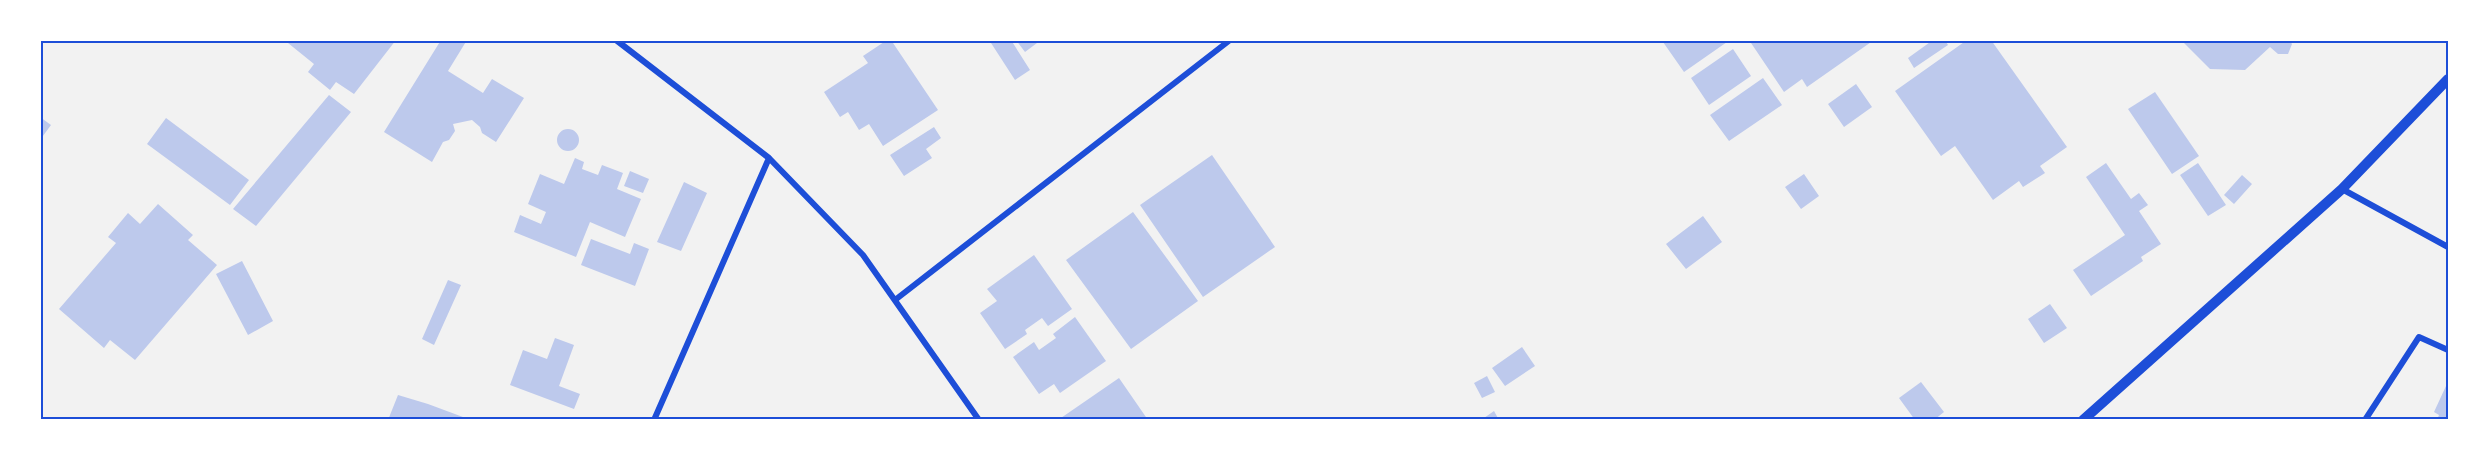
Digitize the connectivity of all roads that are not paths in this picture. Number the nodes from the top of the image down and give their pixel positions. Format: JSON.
{"nodes":[{"id":1,"x":616,"y":40,"type":"edge"},
{"id":2,"x":1230,"y":40,"type":"edge"},
{"id":3,"x":2448,"y":79,"type":"edge"},
{"id":4,"x":769,"y":158,"type":"junction"},
{"id":5,"x":2342,"y":189,"type":"junction"},
{"id":6,"x":2448,"y":247,"type":"edge"},
{"id":7,"x":896,"y":300,"type":"junction"},
{"id":8,"x":2448,"y":350,"type":"edge"},
{"id":9,"x":654,"y":420,"type":"edge"},
{"id":10,"x":979,"y":420,"type":"edge"},
{"id":11,"x":2083,"y":420,"type":"edge"},
{"id":12,"x":2365,"y":420,"type":"edge"}],
"edges":[{"from":1,"to":4,"type":"street"},
{"from":2,"to":7,"type":"street"},
{"from":3,"to":5,"type":"street"},
{"from":4,"to":7,"type":"street"},
{"from":4,"to":9,"type":"street"},
{"from":5,"to":6,"type":"street"},
{"from":5,"to":11,"type":"street"},
{"from":7,"to":10,"type":"street"},
{"from":8,"to":12,"type":"street"}]}
